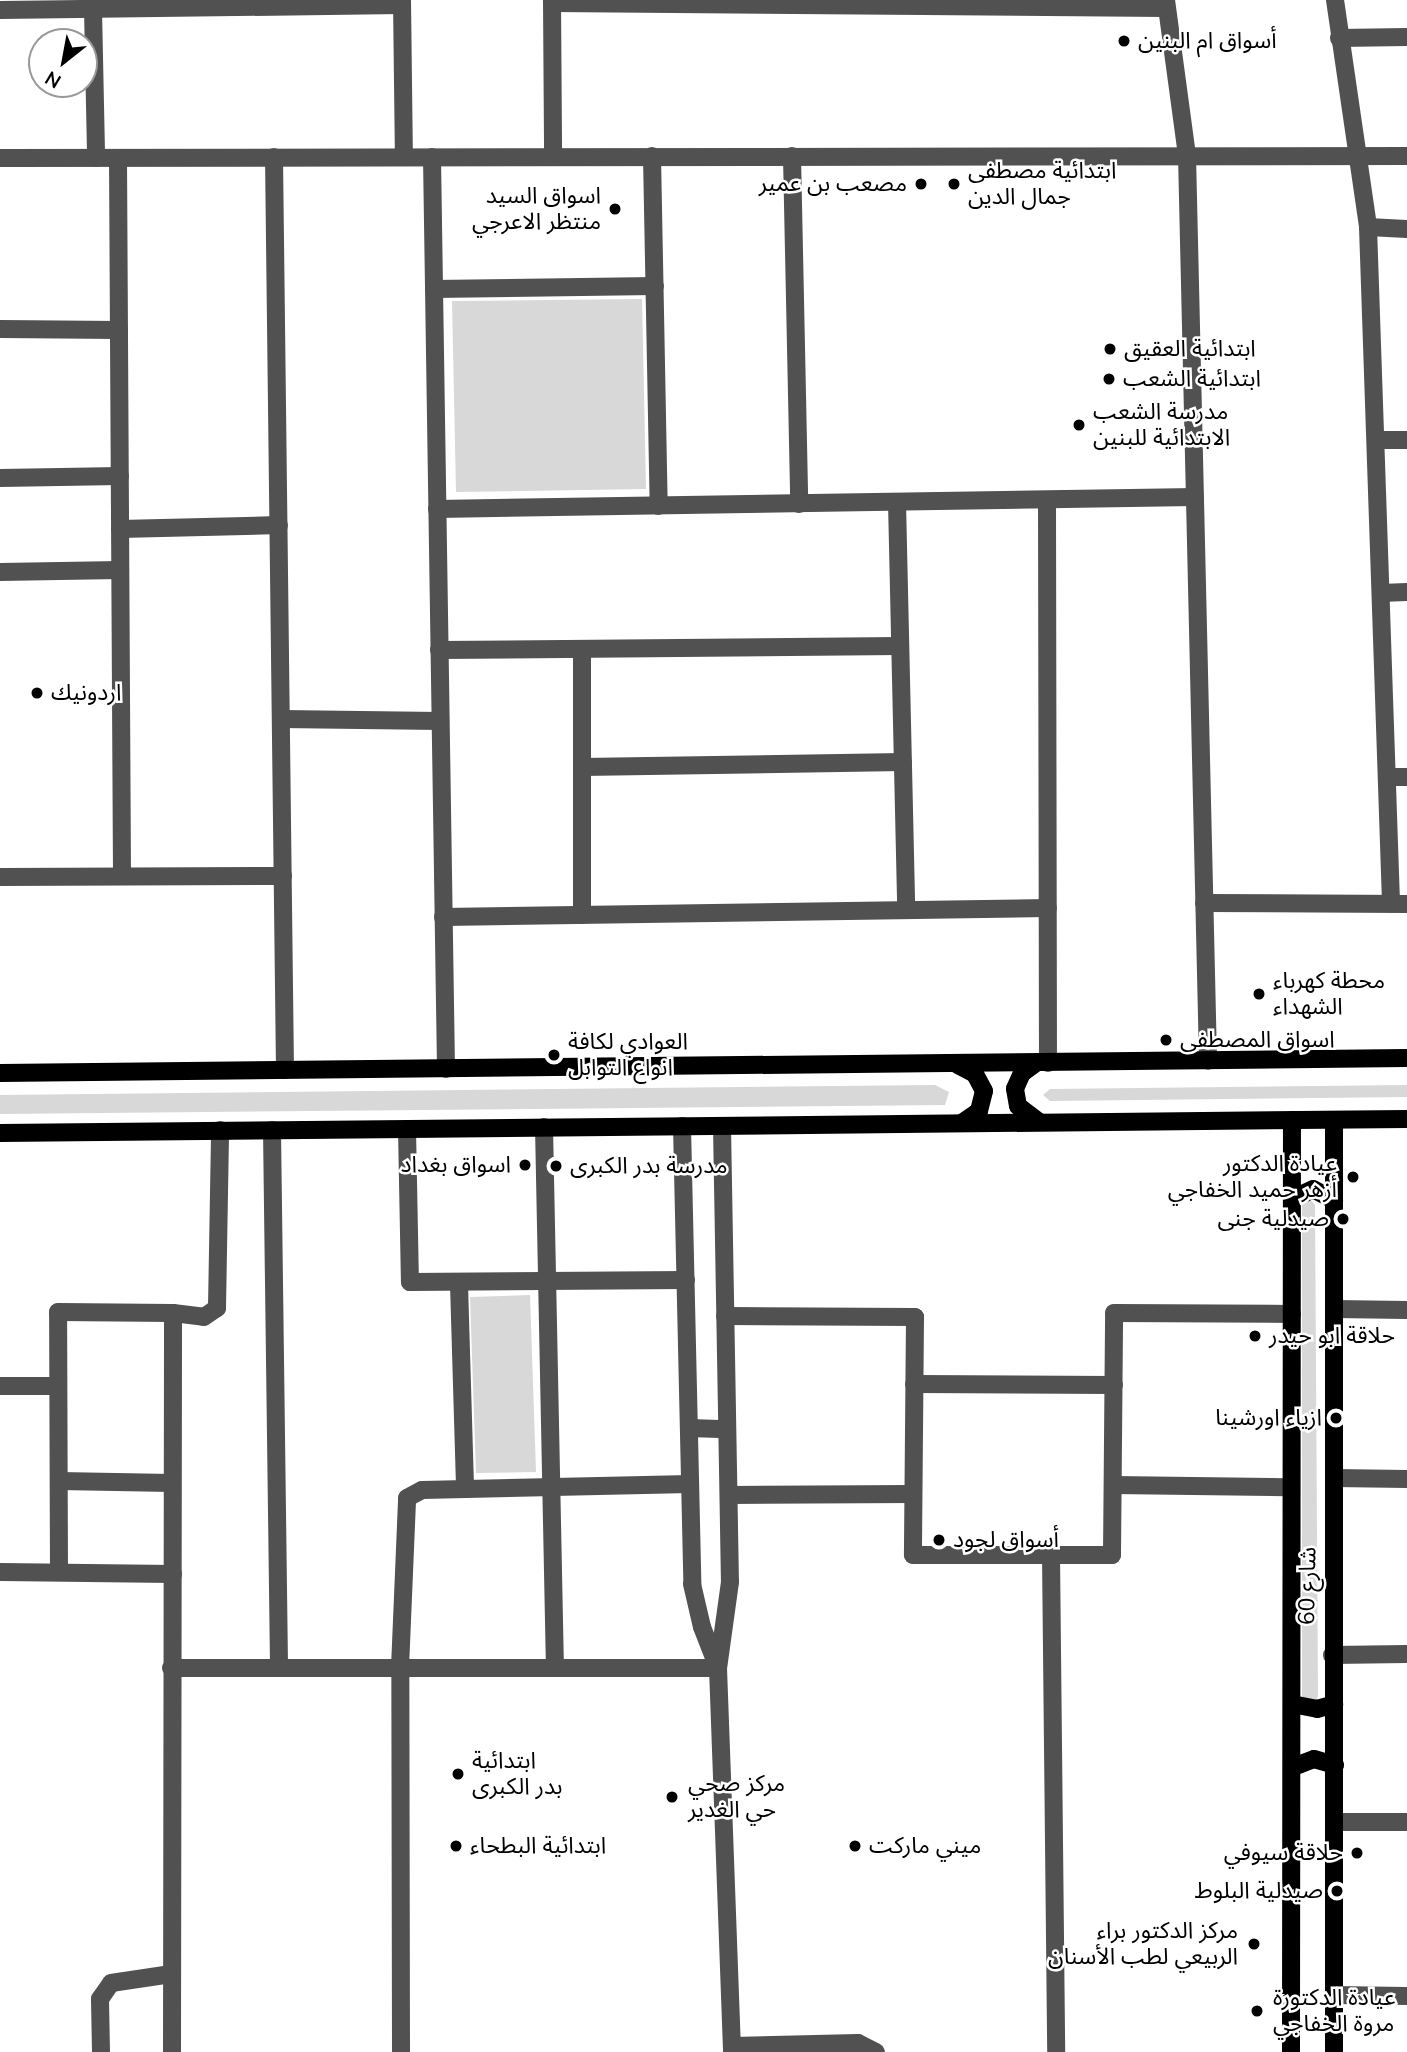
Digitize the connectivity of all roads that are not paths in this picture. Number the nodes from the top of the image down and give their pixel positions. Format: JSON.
{"nodes":[{"id":1,"x":1335,"y":0,"type":"edge"},
{"id":2,"x":552,"y":1,"type":"edge"},
{"id":3,"x":264,"y":3,"type":"edge"},
{"id":4,"x":402,"y":3,"type":"edge"},
{"id":5,"x":1166,"y":4,"type":"edge"},
{"id":6,"x":93,"y":9,"type":"junction"},
{"id":7,"x":0,"y":10,"type":"edge"},
{"id":8,"x":1407,"y":37,"type":"edge"},
{"id":9,"x":1339,"y":38,"type":"junction"},
{"id":10,"x":1360,"y":153,"type":"junction"},
{"id":11,"x":1187,"y":155,"type":"junction"},
{"id":12,"x":652,"y":156,"type":"junction"},
{"id":13,"x":792,"y":156,"type":"junction"},
{"id":14,"x":1407,"y":156,"type":"edge"},
{"id":15,"x":274,"y":157,"type":"junction"},
{"id":16,"x":404,"y":157,"type":"junction"},
{"id":17,"x":432,"y":157,"type":"junction"},
{"id":18,"x":553,"y":157,"type":"junction"},
{"id":19,"x":0,"y":158,"type":"edge"},
{"id":20,"x":96,"y":158,"type":"junction"},
{"id":21,"x":118,"y":158,"type":"junction"},
{"id":22,"x":1367,"y":227,"type":"junction"},
{"id":23,"x":1407,"y":229,"type":"edge"},
{"id":24,"x":654,"y":286,"type":"junction"},
{"id":25,"x":434,"y":289,"type":"junction"},
{"id":26,"x":0,"y":329,"type":"edge"},
{"id":27,"x":119,"y":330,"type":"junction"},
{"id":28,"x":1376,"y":440,"type":"junction"},
{"id":29,"x":1407,"y":440,"type":"edge"},
{"id":30,"x":120,"y":476,"type":"junction"},
{"id":31,"x":0,"y":478,"type":"edge"},
{"id":32,"x":1195,"y":497,"type":"junction"},
{"id":33,"x":1046,"y":500,"type":"junction"},
{"id":34,"x":897,"y":502,"type":"junction"},
{"id":35,"x":799,"y":503,"type":"junction"},
{"id":36,"x":659,"y":506,"type":"junction"},
{"id":37,"x":437,"y":509,"type":"junction"},
{"id":38,"x":279,"y":525,"type":"junction"},
{"id":39,"x":120,"y":529,"type":"junction"},
{"id":40,"x":120,"y":570,"type":"junction"},
{"id":41,"x":0,"y":572,"type":"edge"},
{"id":42,"x":1407,"y":592,"type":"edge"},
{"id":43,"x":1381,"y":593,"type":"junction"},
{"id":44,"x":900,"y":646,"type":"junction"},
{"id":45,"x":582,"y":649,"type":"junction"},
{"id":46,"x":439,"y":650,"type":"junction"},
{"id":47,"x":281,"y":719,"type":"junction"},
{"id":48,"x":440,"y":721,"type":"junction"},
{"id":49,"x":903,"y":762,"type":"junction"},
{"id":50,"x":582,"y":767,"type":"junction"},
{"id":51,"x":1387,"y":777,"type":"junction"},
{"id":52,"x":1407,"y":777,"type":"edge"},
{"id":53,"x":283,"y":876,"type":"junction"},
{"id":54,"x":0,"y":877,"type":"edge"},
{"id":55,"x":122,"y":877,"type":"junction"},
{"id":56,"x":1204,"y":903,"type":"junction"},
{"id":57,"x":1399,"y":904,"type":"edge"},
{"id":58,"x":1048,"y":908,"type":"junction"},
{"id":59,"x":906,"y":910,"type":"junction"},
{"id":60,"x":582,"y":915,"type":"junction"},
{"id":61,"x":443,"y":917,"type":"junction"},
{"id":62,"x":1407,"y":1058,"type":"edge"},
{"id":63,"x":1208,"y":1061,"type":"junction"},
{"id":64,"x":1042,"y":1063,"type":"junction"},
{"id":65,"x":957,"y":1065,"type":"junction"},
{"id":66,"x":446,"y":1069,"type":"junction"},
{"id":67,"x":285,"y":1070,"type":"junction"},
{"id":68,"x":0,"y":1073,"type":"edge"},
{"id":69,"x":1407,"y":1119,"type":"edge"},
{"id":70,"x":1335,"y":1120,"type":"junction"},
{"id":71,"x":1292,"y":1121,"type":"junction"},
{"id":72,"x":963,"y":1122,"type":"junction"},
{"id":73,"x":1039,"y":1122,"type":"junction"},
{"id":74,"x":682,"y":1126,"type":"junction"},
{"id":75,"x":722,"y":1126,"type":"junction"},
{"id":76,"x":544,"y":1128,"type":"junction"},
{"id":77,"x":407,"y":1129,"type":"junction"},
{"id":78,"x":220,"y":1130,"type":"junction"},
{"id":79,"x":272,"y":1130,"type":"junction"},
{"id":80,"x":0,"y":1133,"type":"edge"},
{"id":81,"x":1292,"y":1199,"type":"junction"},
{"id":82,"x":1334,"y":1200,"type":"junction"},
{"id":83,"x":686,"y":1280,"type":"junction"},
{"id":84,"x":548,"y":1281,"type":"junction"},
{"id":85,"x":459,"y":1284,"type":"junction"},
{"id":86,"x":1334,"y":1309,"type":"junction"},
{"id":87,"x":1407,"y":1310,"type":"edge"},
{"id":88,"x":173,"y":1313,"type":"junction"},
{"id":89,"x":1292,"y":1314,"type":"junction"},
{"id":90,"x":725,"y":1316,"type":"junction"},
{"id":91,"x":914,"y":1384,"type":"junction"},
{"id":92,"x":1114,"y":1385,"type":"junction"},
{"id":93,"x":0,"y":1386,"type":"edge"},
{"id":94,"x":58,"y":1386,"type":"junction"},
{"id":95,"x":689,"y":1428,"type":"junction"},
{"id":96,"x":727,"y":1429,"type":"junction"},
{"id":97,"x":1334,"y":1478,"type":"junction"},
{"id":98,"x":1407,"y":1479,"type":"edge"},
{"id":99,"x":58,"y":1481,"type":"junction"},
{"id":100,"x":172,"y":1483,"type":"junction"},
{"id":101,"x":690,"y":1484,"type":"junction"},
{"id":102,"x":1113,"y":1485,"type":"junction"},
{"id":103,"x":1289,"y":1487,"type":"junction"},
{"id":104,"x":552,"y":1488,"type":"junction"},
{"id":105,"x":465,"y":1489,"type":"junction"},
{"id":106,"x":913,"y":1494,"type":"junction"},
{"id":107,"x":729,"y":1495,"type":"junction"},
{"id":108,"x":1051,"y":1555,"type":"junction"},
{"id":109,"x":0,"y":1572,"type":"edge"},
{"id":110,"x":59,"y":1572,"type":"junction"},
{"id":111,"x":173,"y":1573,"type":"junction"},
{"id":112,"x":1407,"y":1654,"type":"edge"},
{"id":113,"x":1332,"y":1655,"type":"junction"},
{"id":114,"x":171,"y":1668,"type":"junction"},
{"id":115,"x":279,"y":1668,"type":"junction"},
{"id":116,"x":400,"y":1668,"type":"junction"},
{"id":117,"x":555,"y":1668,"type":"junction"},
{"id":118,"x":718,"y":1668,"type":"junction"},
{"id":119,"x":1334,"y":1703,"type":"junction"},
{"id":120,"x":1292,"y":1704,"type":"junction"},
{"id":121,"x":1335,"y":1765,"type":"junction"},
{"id":122,"x":1293,"y":1767,"type":"junction"},
{"id":123,"x":1336,"y":1822,"type":"junction"},
{"id":124,"x":1407,"y":1822,"type":"edge"},
{"id":125,"x":171,"y":1974,"type":"junction"},
{"id":126,"x":1333,"y":1995,"type":"junction"},
{"id":127,"x":1407,"y":1996,"type":"edge"},
{"id":128,"x":732,"y":2049,"type":"edge"},
{"id":129,"x":101,"y":2052,"type":"edge"},
{"id":130,"x":172,"y":2052,"type":"edge"},
{"id":131,"x":401,"y":2052,"type":"edge"},
{"id":132,"x":876,"y":2052,"type":"edge"},
{"id":133,"x":1056,"y":2052,"type":"edge"},
{"id":134,"x":1292,"y":2052,"type":"edge"},
{"id":135,"x":1334,"y":2052,"type":"edge"}],
"edges":[{"from":1,"to":9,"type":"street"},
{"from":2,"to":5,"type":"street"},
{"from":2,"to":18,"type":"street"},
{"from":3,"to":4,"type":"street"},
{"from":3,"to":6,"type":"street"},
{"from":4,"to":16,"type":"street"},
{"from":5,"to":11,"type":"street"},
{"from":6,"to":7,"type":"street"},
{"from":6,"to":20,"type":"street"},
{"from":8,"to":9,"type":"street"},
{"from":9,"to":10,"type":"street"},
{"from":10,"to":11,"type":"street"},
{"from":10,"to":14,"type":"street"},
{"from":10,"to":22,"type":"street"},
{"from":11,"to":13,"type":"street"},
{"from":11,"to":32,"type":"street"},
{"from":12,"to":13,"type":"street"},
{"from":12,"to":18,"type":"street"},
{"from":12,"to":24,"type":"street"},
{"from":13,"to":35,"type":"street"},
{"from":15,"to":16,"type":"street"},
{"from":15,"to":21,"type":"street"},
{"from":15,"to":38,"type":"street"},
{"from":16,"to":17,"type":"street"},
{"from":17,"to":18,"type":"street"},
{"from":17,"to":25,"type":"street"},
{"from":19,"to":20,"type":"street"},
{"from":20,"to":21,"type":"street"},
{"from":21,"to":27,"type":"street"},
{"from":22,"to":23,"type":"street"},
{"from":22,"to":28,"type":"street"},
{"from":24,"to":25,"type":"street"},
{"from":24,"to":36,"type":"street"},
{"from":25,"to":37,"type":"street"},
{"from":26,"to":27,"type":"street"},
{"from":27,"to":30,"type":"street"},
{"from":28,"to":29,"type":"street"},
{"from":28,"to":43,"type":"street"},
{"from":30,"to":31,"type":"street"},
{"from":30,"to":39,"type":"street"},
{"from":32,"to":33,"type":"street"},
{"from":32,"to":56,"type":"street"},
{"from":33,"to":34,"type":"street"},
{"from":33,"to":58,"type":"street"},
{"from":34,"to":35,"type":"street"},
{"from":34,"to":44,"type":"street"},
{"from":35,"to":36,"type":"street"},
{"from":36,"to":37,"type":"street"},
{"from":37,"to":46,"type":"street"},
{"from":38,"to":39,"type":"street"},
{"from":38,"to":47,"type":"street"},
{"from":39,"to":40,"type":"street"},
{"from":40,"to":41,"type":"street"},
{"from":40,"to":55,"type":"street"},
{"from":42,"to":43,"type":"street"},
{"from":43,"to":51,"type":"street"},
{"from":44,"to":45,"type":"street"},
{"from":44,"to":49,"type":"street"},
{"from":45,"to":46,"type":"street"},
{"from":45,"to":50,"type":"street"},
{"from":46,"to":48,"type":"street"},
{"from":47,"to":48,"type":"street"},
{"from":47,"to":53,"type":"street"},
{"from":48,"to":61,"type":"street"},
{"from":49,"to":50,"type":"street"},
{"from":49,"to":59,"type":"street"},
{"from":50,"to":60,"type":"street"},
{"from":51,"to":52,"type":"street"},
{"from":51,"to":57,"type":"street"},
{"from":53,"to":55,"type":"street"},
{"from":53,"to":67,"type":"street"},
{"from":54,"to":55,"type":"street"},
{"from":56,"to":57,"type":"street"},
{"from":56,"to":63,"type":"street"},
{"from":58,"to":59,"type":"street"},
{"from":58,"to":64,"type":"street"},
{"from":59,"to":60,"type":"street"},
{"from":60,"to":61,"type":"street"},
{"from":61,"to":66,"type":"street"},
{"from":62,"to":63,"type":"main road"},
{"from":63,"to":64,"type":"main road"},
{"from":64,"to":65,"type":"main road"},
{"from":64,"to":73,"type":"main road"},
{"from":65,"to":66,"type":"main road"},
{"from":65,"to":72,"type":"main road"},
{"from":66,"to":67,"type":"main road"},
{"from":67,"to":68,"type":"main road"},
{"from":69,"to":70,"type":"main road"},
{"from":70,"to":71,"type":"main road"},
{"from":70,"to":82,"type":"main road","name":"شارع 60"},
{"from":71,"to":73,"type":"main road"},
{"from":71,"to":81,"type":"main road","name":"شارع 60"},
{"from":72,"to":73,"type":"main road"},
{"from":72,"to":75,"type":"main road"},
{"from":74,"to":75,"type":"main road"},
{"from":74,"to":76,"type":"main road"},
{"from":74,"to":83,"type":"street"},
{"from":75,"to":90,"type":"street"},
{"from":76,"to":77,"type":"main road"},
{"from":76,"to":84,"type":"street"},
{"from":77,"to":79,"type":"main road"},
{"from":77,"to":85,"type":"street"},
{"from":78,"to":79,"type":"main road"},
{"from":78,"to":80,"type":"main road"},
{"from":78,"to":88,"type":"street"},
{"from":79,"to":115,"type":"street"},
{"from":81,"to":82,"type":"main road"},
{"from":81,"to":89,"type":"main road","name":"شارع 60"},
{"from":82,"to":86,"type":"main road","name":"شارع 60"},
{"from":83,"to":84,"type":"street"},
{"from":83,"to":95,"type":"street"},
{"from":84,"to":85,"type":"street"},
{"from":84,"to":104,"type":"street"},
{"from":85,"to":105,"type":"street"},
{"from":86,"to":87,"type":"street"},
{"from":86,"to":97,"type":"main road","name":"شارع 60"},
{"from":88,"to":94,"type":"street"},
{"from":88,"to":100,"type":"street"},
{"from":89,"to":92,"type":"street"},
{"from":89,"to":103,"type":"main road","name":"شارع 60"},
{"from":90,"to":91,"type":"street"},
{"from":90,"to":96,"type":"street"},
{"from":91,"to":92,"type":"street"},
{"from":91,"to":106,"type":"street"},
{"from":92,"to":102,"type":"street"},
{"from":93,"to":94,"type":"street"},
{"from":94,"to":99,"type":"street"},
{"from":95,"to":96,"type":"street"},
{"from":95,"to":101,"type":"street"},
{"from":96,"to":107,"type":"street"},
{"from":97,"to":98,"type":"street"},
{"from":97,"to":113,"type":"main road","name":"شارع 60"},
{"from":99,"to":100,"type":"street"},
{"from":99,"to":110,"type":"street"},
{"from":100,"to":111,"type":"street"},
{"from":101,"to":104,"type":"street"},
{"from":101,"to":118,"type":"street"},
{"from":102,"to":103,"type":"street"},
{"from":102,"to":108,"type":"street"},
{"from":103,"to":120,"type":"main road","name":"شارع 60"},
{"from":104,"to":105,"type":"street"},
{"from":104,"to":117,"type":"street"},
{"from":105,"to":116,"type":"street"},
{"from":106,"to":107,"type":"street"},
{"from":106,"to":108,"type":"street"},
{"from":107,"to":118,"type":"street"},
{"from":108,"to":133,"type":"street"},
{"from":109,"to":110,"type":"street"},
{"from":110,"to":111,"type":"street"},
{"from":111,"to":114,"type":"street"},
{"from":112,"to":113,"type":"street"},
{"from":113,"to":119,"type":"main road","name":"شارع 60"},
{"from":114,"to":115,"type":"street"},
{"from":114,"to":125,"type":"street"},
{"from":115,"to":116,"type":"street"},
{"from":116,"to":117,"type":"street"},
{"from":116,"to":131,"type":"street"},
{"from":117,"to":118,"type":"street"},
{"from":118,"to":128,"type":"street"},
{"from":119,"to":120,"type":"main road"},
{"from":119,"to":121,"type":"main road","name":"شارع 60"},
{"from":120,"to":122,"type":"main road","name":"شارع 60"},
{"from":121,"to":122,"type":"main road"},
{"from":121,"to":123,"type":"main road","name":"شارع 60"},
{"from":122,"to":134,"type":"main road","name":"شارع 60"},
{"from":123,"to":124,"type":"street"},
{"from":123,"to":126,"type":"main road","name":"شارع 60"},
{"from":125,"to":129,"type":"street"},
{"from":125,"to":130,"type":"street"},
{"from":126,"to":127,"type":"street"},
{"from":126,"to":135,"type":"main road","name":"شارع 60"},
{"from":128,"to":132,"type":"street"}]}
